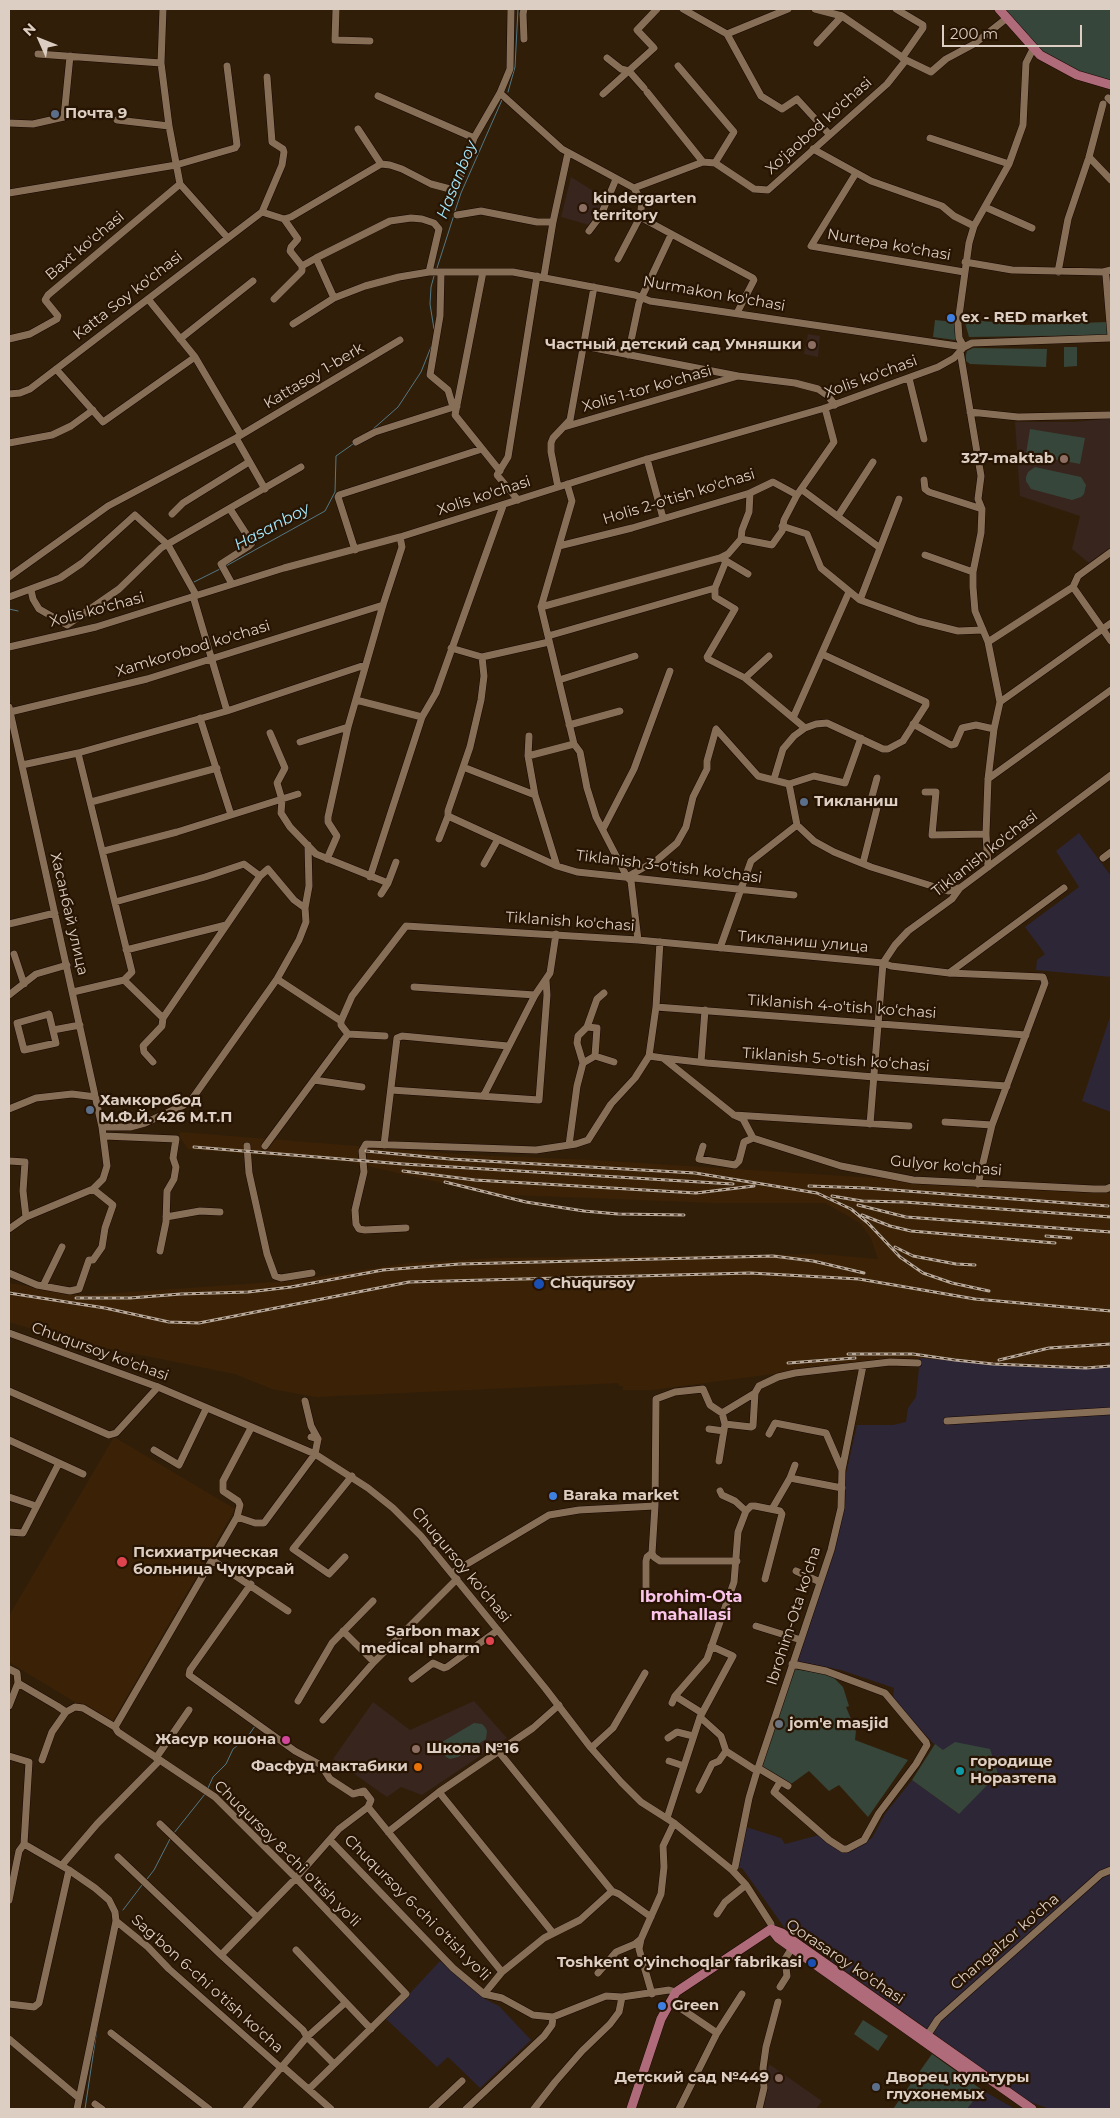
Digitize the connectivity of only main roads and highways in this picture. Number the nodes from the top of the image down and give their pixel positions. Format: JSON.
{"nodes":[{"id":1,"x":999,"y":9,"type":"edge"},
{"id":2,"x":1111,"y":85,"type":"edge"},
{"id":3,"x":771,"y":1929,"type":"junction"},
{"id":4,"x":925,"y":2038,"type":"junction"},
{"id":5,"x":631,"y":2109,"type":"edge"},
{"id":6,"x":1020,"y":2109,"type":"edge"},
{"id":7,"x":1032,"y":2109,"type":"edge"}],
"edges":[{"from":1,"to":2,"type":"main road"},
{"from":3,"to":4,"type":"main road","name":"Qorasaroy ko'chasi"},
{"from":3,"to":4,"type":"main road","name":"Qorasaroy ko'chasi"},
{"from":3,"to":5,"type":"main road"},
{"from":4,"to":6,"type":"main road","name":"Qorasaroy ko'chasi"},
{"from":4,"to":7,"type":"main road","name":"Qorasaroy ko'chasi"}]}
